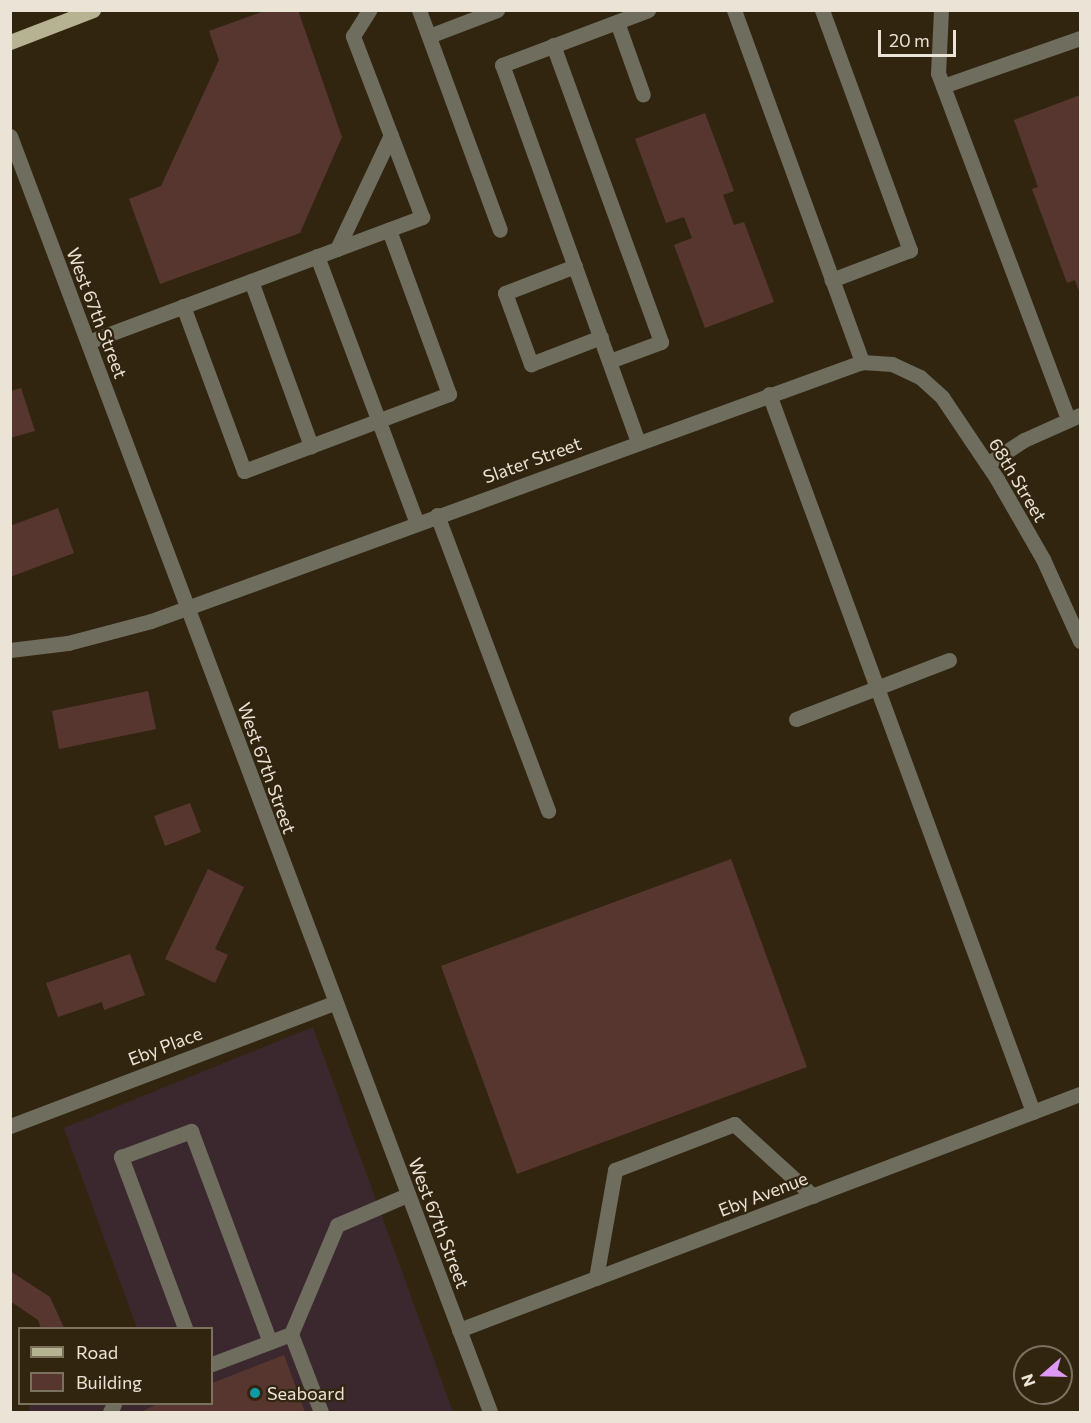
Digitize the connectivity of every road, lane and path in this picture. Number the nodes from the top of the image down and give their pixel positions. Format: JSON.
{"nodes":[{"id":1,"x":93,"y":10,"type":"edge"},
{"id":2,"x":369,"y":10,"type":"edge"},
{"id":3,"x":419,"y":10,"type":"edge"},
{"id":4,"x":497,"y":10,"type":"edge"},
{"id":5,"x":648,"y":10,"type":"edge"},
{"id":6,"x":734,"y":10,"type":"edge"},
{"id":7,"x":822,"y":10,"type":"edge"},
{"id":8,"x":941,"y":10,"type":"edge"},
{"id":9,"x":617,"y":22,"type":"junction"},
{"id":10,"x":429,"y":36,"type":"junction"},
{"id":11,"x":1080,"y":38,"type":"edge"},
{"id":12,"x":10,"y":42,"type":"edge"},
{"id":13,"x":553,"y":45,"type":"junction"},
{"id":14,"x":943,"y":86,"type":"junction"},
{"id":15,"x":644,"y":94,"type":"dead end"},
{"id":16,"x":391,"y":135,"type":"junction"},
{"id":17,"x":10,"y":136,"type":"edge"},
{"id":18,"x":389,"y":230,"type":"junction"},
{"id":19,"x":500,"y":230,"type":"dead end"},
{"id":20,"x":337,"y":249,"type":"junction"},
{"id":21,"x":317,"y":256,"type":"junction"},
{"id":22,"x":575,"y":266,"type":"junction"},
{"id":23,"x":832,"y":280,"type":"junction"},
{"id":24,"x":251,"y":281,"type":"junction"},
{"id":25,"x":183,"y":306,"type":"junction"},
{"id":26,"x":601,"y":337,"type":"junction"},
{"id":27,"x":87,"y":342,"type":"junction"},
{"id":28,"x":609,"y":362,"type":"junction"},
{"id":29,"x":862,"y":362,"type":"junction"},
{"id":30,"x":892,"y":364,"type":"joint"},
{"id":31,"x":769,"y":394,"type":"junction"},
{"id":32,"x":1074,"y":417,"type":"edge"},
{"id":33,"x":378,"y":420,"type":"junction"},
{"id":34,"x":638,"y":442,"type":"junction"},
{"id":35,"x":311,"y":446,"type":"junction"},
{"id":36,"x":987,"y":464,"type":"junction"},
{"id":37,"x":437,"y":515,"type":"junction"},
{"id":38,"x":417,"y":523,"type":"junction"},
{"id":39,"x":187,"y":607,"type":"junction"},
{"id":40,"x":1080,"y":641,"type":"edge"},
{"id":41,"x":10,"y":650,"type":"edge"},
{"id":42,"x":949,"y":660,"type":"dead end"},
{"id":43,"x":877,"y":687,"type":"junction"},
{"id":44,"x":796,"y":719,"type":"dead end"},
{"id":45,"x":548,"y":811,"type":"dead end"},
{"id":46,"x":334,"y":1003,"type":"junction"},
{"id":47,"x":1080,"y":1094,"type":"edge"},
{"id":48,"x":1033,"y":1112,"type":"junction"},
{"id":49,"x":10,"y":1126,"type":"edge"},
{"id":50,"x":408,"y":1195,"type":"junction"},
{"id":51,"x":813,"y":1196,"type":"junction"},
{"id":52,"x":596,"y":1278,"type":"junction"},
{"id":53,"x":184,"y":1327,"type":"edge"},
{"id":54,"x":459,"y":1330,"type":"junction"},
{"id":55,"x":291,"y":1334,"type":"junction"},
{"id":56,"x":270,"y":1342,"type":"junction"},
{"id":57,"x":213,"y":1364,"type":"edge"},
{"id":58,"x":321,"y":1413,"type":"edge"},
{"id":59,"x":490,"y":1413,"type":"edge"}],
"edges":[{"from":1,"to":12,"type":"main road"},
{"from":2,"to":16,"type":"street"},
{"from":3,"to":10,"type":"street"},
{"from":4,"to":10,"type":"street"},
{"from":5,"to":9,"type":"street"},
{"from":6,"to":23,"type":"street"},
{"from":7,"to":23,"type":"street"},
{"from":8,"to":14,"type":"street"},
{"from":9,"to":13,"type":"street"},
{"from":9,"to":15,"type":"street"},
{"from":10,"to":19,"type":"street"},
{"from":11,"to":14,"type":"street"},
{"from":13,"to":22,"type":"street"},
{"from":13,"to":28,"type":"street"},
{"from":14,"to":32,"type":"street"},
{"from":16,"to":18,"type":"street"},
{"from":16,"to":20,"type":"street"},
{"from":17,"to":27,"type":"street","name":"West 67th Street"},
{"from":18,"to":20,"type":"street"},
{"from":18,"to":33,"type":"street"},
{"from":20,"to":21,"type":"street"},
{"from":21,"to":24,"type":"street"},
{"from":21,"to":33,"type":"street"},
{"from":22,"to":26,"type":"street"},
{"from":22,"to":26,"type":"street"},
{"from":23,"to":29,"type":"street"},
{"from":24,"to":25,"type":"street"},
{"from":24,"to":35,"type":"street"},
{"from":25,"to":27,"type":"street"},
{"from":25,"to":35,"type":"street"},
{"from":26,"to":28,"type":"street"},
{"from":27,"to":39,"type":"street","name":"West 67th Street"},
{"from":28,"to":34,"type":"street"},
{"from":29,"to":30,"type":"street","name":"Slater Street"},
{"from":29,"to":31,"type":"street","name":"Slater Street"},
{"from":30,"to":36,"type":"street","name":"68th Street"},
{"from":31,"to":34,"type":"street","name":"Slater Street"},
{"from":31,"to":43,"type":"street"},
{"from":32,"to":36,"type":"street"},
{"from":33,"to":35,"type":"street"},
{"from":33,"to":38,"type":"street"},
{"from":34,"to":37,"type":"street","name":"Slater Street"},
{"from":36,"to":40,"type":"street","name":"68th Street"},
{"from":37,"to":38,"type":"street","name":"Slater Street"},
{"from":37,"to":45,"type":"street"},
{"from":38,"to":39,"type":"street","name":"Slater Street"},
{"from":39,"to":41,"type":"street","name":"Slater Street"},
{"from":39,"to":46,"type":"street","name":"West 67th Street"},
{"from":42,"to":43,"type":"street"},
{"from":43,"to":44,"type":"street"},
{"from":43,"to":48,"type":"street"},
{"from":46,"to":49,"type":"street","name":"Eby Place"},
{"from":46,"to":50,"type":"street","name":"West 67th Street"},
{"from":47,"to":48,"type":"street","name":"Eby Avenue"},
{"from":48,"to":51,"type":"street","name":"Eby Avenue"},
{"from":50,"to":54,"type":"street","name":"West 67th Street"},
{"from":50,"to":55,"type":"street"},
{"from":51,"to":52,"type":"street","name":"Eby Avenue"},
{"from":51,"to":52,"type":"street"},
{"from":52,"to":54,"type":"street","name":"Eby Avenue"},
{"from":53,"to":56,"type":"street"},
{"from":54,"to":59,"type":"street","name":"West 67th Street"},
{"from":55,"to":56,"type":"street"},
{"from":55,"to":58,"type":"street"},
{"from":56,"to":57,"type":"street"}]}
